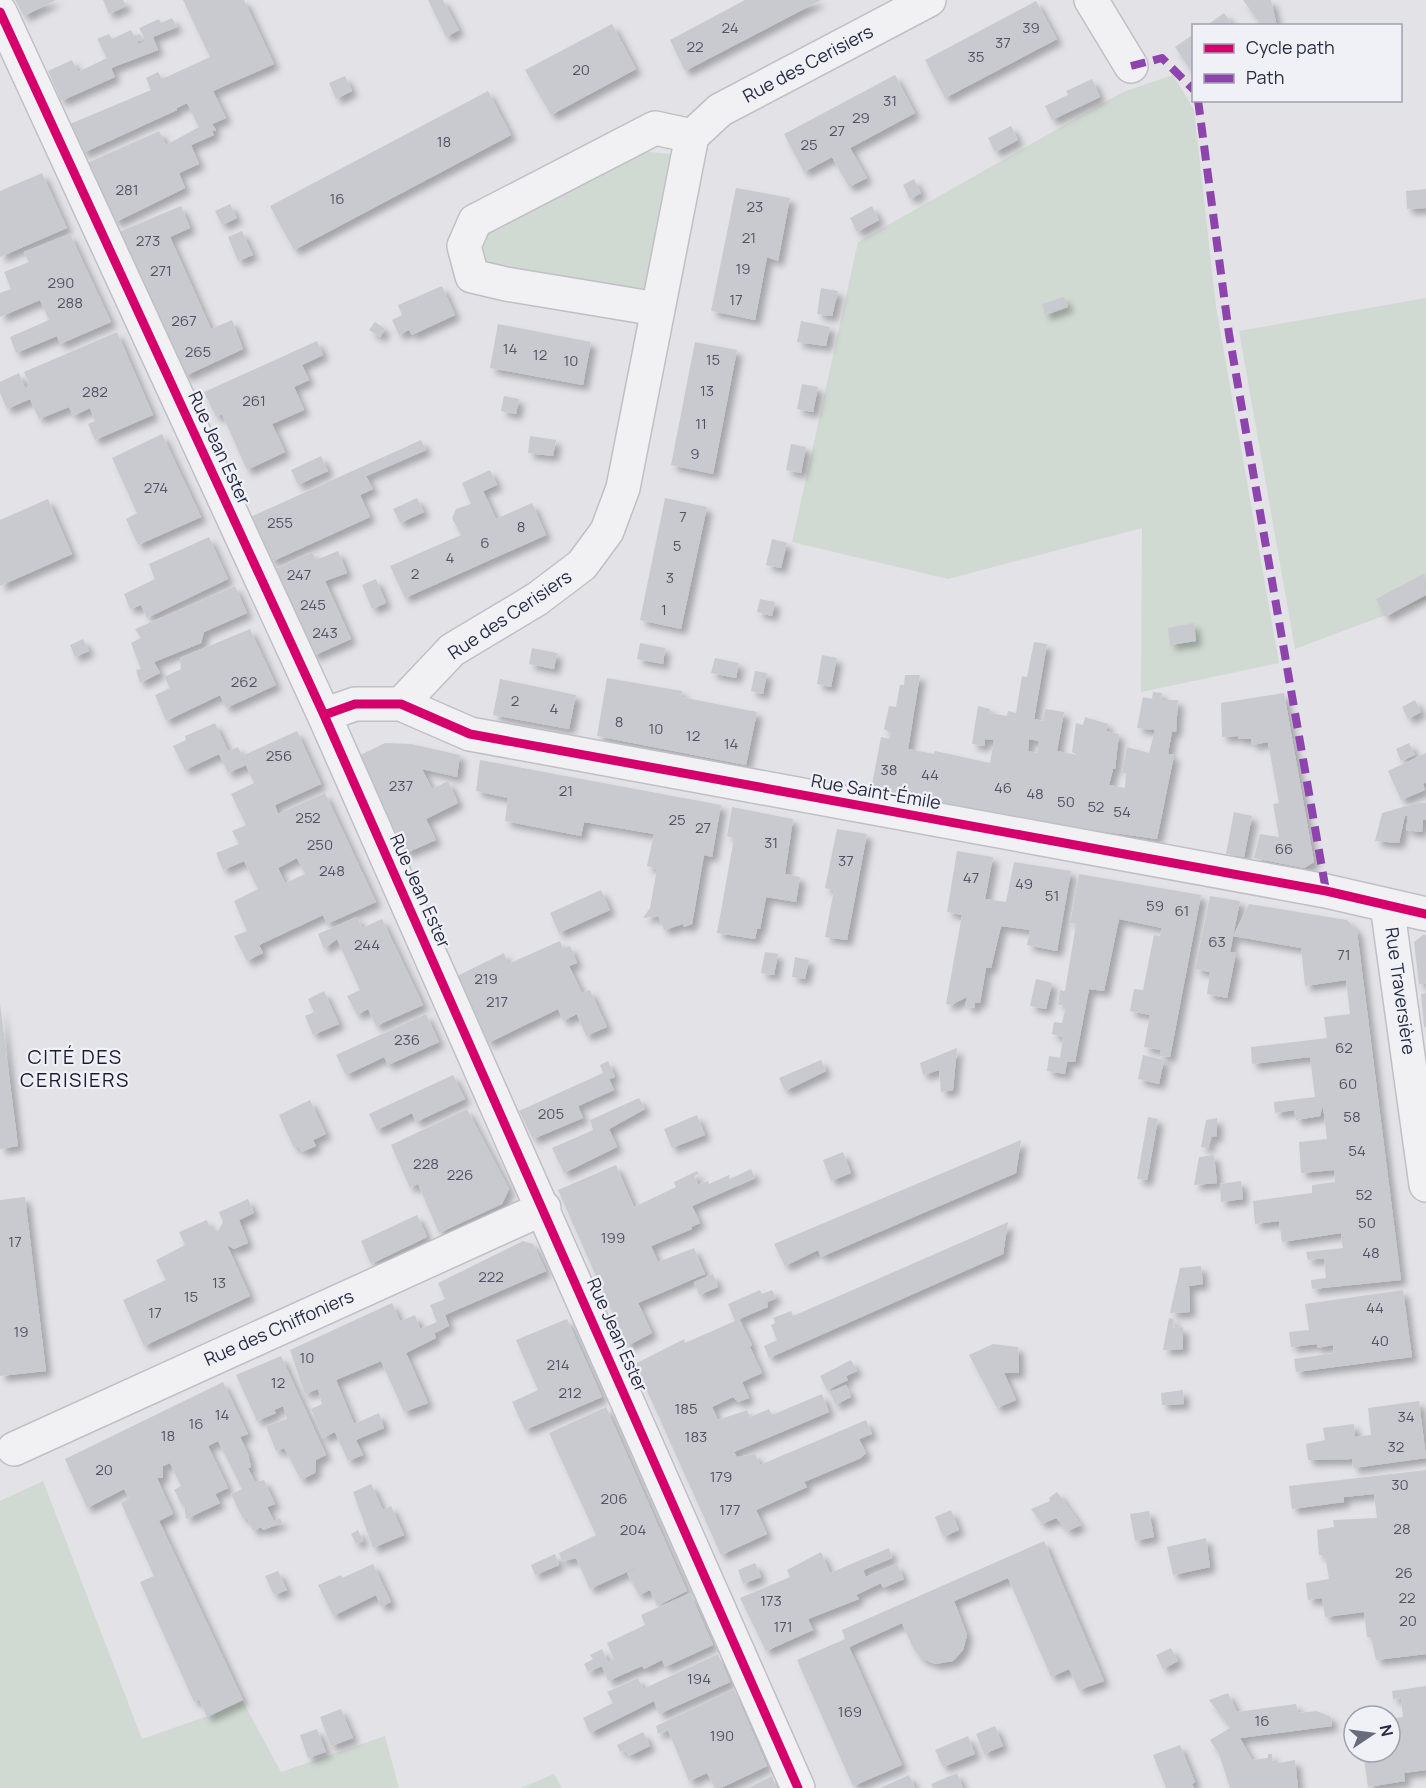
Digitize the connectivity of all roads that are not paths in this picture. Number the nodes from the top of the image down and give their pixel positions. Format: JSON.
{"nodes":[{"id":1,"x":929,"y":0,"type":"edge"},
{"id":2,"x":1090,"y":0,"type":"edge"},
{"id":3,"x":0,"y":12,"type":"edge"},
{"id":4,"x":1131,"y":66,"type":"dead end"},
{"id":5,"x":692,"y":136,"type":"junction"},
{"id":6,"x":657,"y":309,"type":"junction"},
{"id":7,"x":401,"y":704,"type":"junction"},
{"id":8,"x":324,"y":716,"type":"junction"},
{"id":9,"x":1387,"y":905,"type":"junction"},
{"id":10,"x":1426,"y":914,"type":"edge"},
{"id":11,"x":1426,"y":1185,"type":"edge"},
{"id":12,"x":544,"y":1208,"type":"junction"},
{"id":13,"x":14,"y":1449,"type":"dead end"},
{"id":14,"x":798,"y":1788,"type":"edge"}],
"edges":[{"from":1,"to":5,"type":"street","name":"Rue des Cerisiers"},
{"from":2,"to":4,"type":"street"},
{"from":3,"to":8,"type":"street","name":"Rue Jean Ester"},
{"from":5,"to":6,"type":"street","name":"Rue des Cerisiers"},
{"from":5,"to":6,"type":"street"},
{"from":6,"to":7,"type":"street","name":"Rue des Cerisiers"},
{"from":7,"to":8,"type":"street","name":"Rue Saint-Émile"},
{"from":7,"to":9,"type":"street","name":"Rue Saint-Émile"},
{"from":8,"to":12,"type":"street","name":"Rue Jean Ester"},
{"from":9,"to":10,"type":"street","name":"Rue Saint-Émile"},
{"from":9,"to":11,"type":"street","name":"Rue Traversière"},
{"from":12,"to":13,"type":"street","name":"Rue des Chiffoniers"},
{"from":12,"to":14,"type":"street","name":"Rue Jean Ester"}]}
